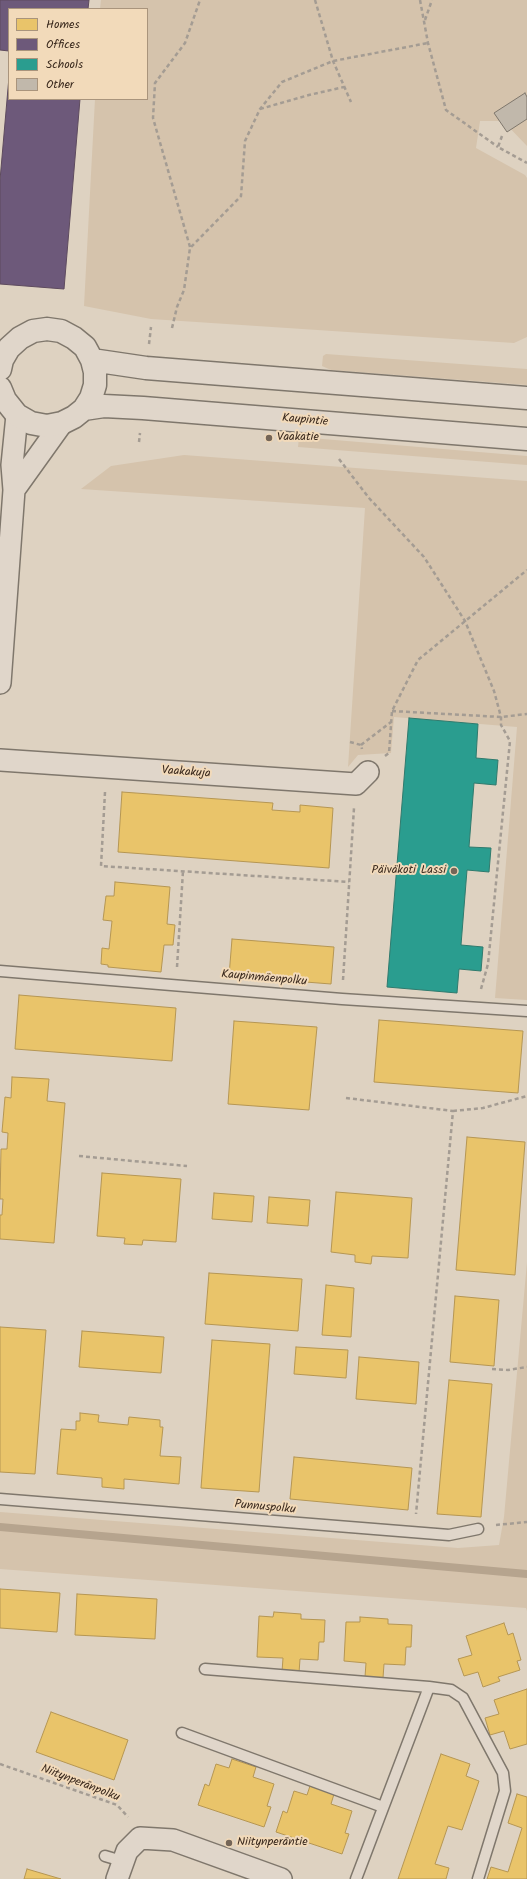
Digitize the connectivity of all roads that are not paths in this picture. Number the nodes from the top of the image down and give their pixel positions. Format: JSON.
{"nodes":[{"id":1,"x":5,"y":348,"type":"edge"},
{"id":2,"x":92,"y":360,"type":"junction"},
{"id":3,"x":0,"y":368,"type":"edge"},
{"id":4,"x":527,"y":398,"type":"edge"},
{"id":5,"x":6,"y":401,"type":"edge"},
{"id":6,"x":84,"y":409,"type":"junction"},
{"id":7,"x":62,"y":423,"type":"junction"},
{"id":8,"x":527,"y":439,"type":"edge"},
{"id":9,"x":10,"y":490,"type":"junction"},
{"id":10,"x":0,"y":683,"type":"edge"},
{"id":11,"x":0,"y":760,"type":"edge"},
{"id":12,"x":362,"y":778,"type":"road end"},
{"id":13,"x":0,"y":971,"type":"edge"},
{"id":14,"x":527,"y":1011,"type":"edge"},
{"id":15,"x":0,"y":1500,"type":"edge"},
{"id":16,"x":478,"y":1529,"type":"road end"},
{"id":17,"x":205,"y":1669,"type":"dead end"},
{"id":18,"x":429,"y":1687,"type":"junction"},
{"id":19,"x":182,"y":1734,"type":"dead end"},
{"id":20,"x":383,"y":1807,"type":"junction"},
{"id":21,"x":115,"y":1865,"type":"edge"},
{"id":22,"x":281,"y":1879,"type":"edge"},
{"id":23,"x":356,"y":1879,"type":"edge"},
{"id":24,"x":478,"y":1879,"type":"edge"}],
"edges":[{"from":1,"to":2,"type":"main road"},
{"from":1,"to":3,"type":"main road"},
{"from":2,"to":4,"type":"main road"},
{"from":2,"to":6,"type":"main road"},
{"from":5,"to":7,"type":"main road"},
{"from":5,"to":9,"type":"street"},
{"from":6,"to":7,"type":"main road"},
{"from":6,"to":8,"type":"main road","name":"Kaupintie"},
{"from":7,"to":9,"type":"street"},
{"from":9,"to":10,"type":"street"},
{"from":11,"to":12,"type":"street","name":"Vaakakuja"},
{"from":13,"to":14,"type":"lane","name":"Kaupinmäenpolku"},
{"from":15,"to":16,"type":"lane","name":"Punnuspolku"},
{"from":17,"to":18,"type":"lane"},
{"from":18,"to":20,"type":"lane"},
{"from":18,"to":24,"type":"lane"},
{"from":19,"to":20,"type":"lane"},
{"from":20,"to":23,"type":"lane"},
{"from":21,"to":22,"type":"street"}]}
